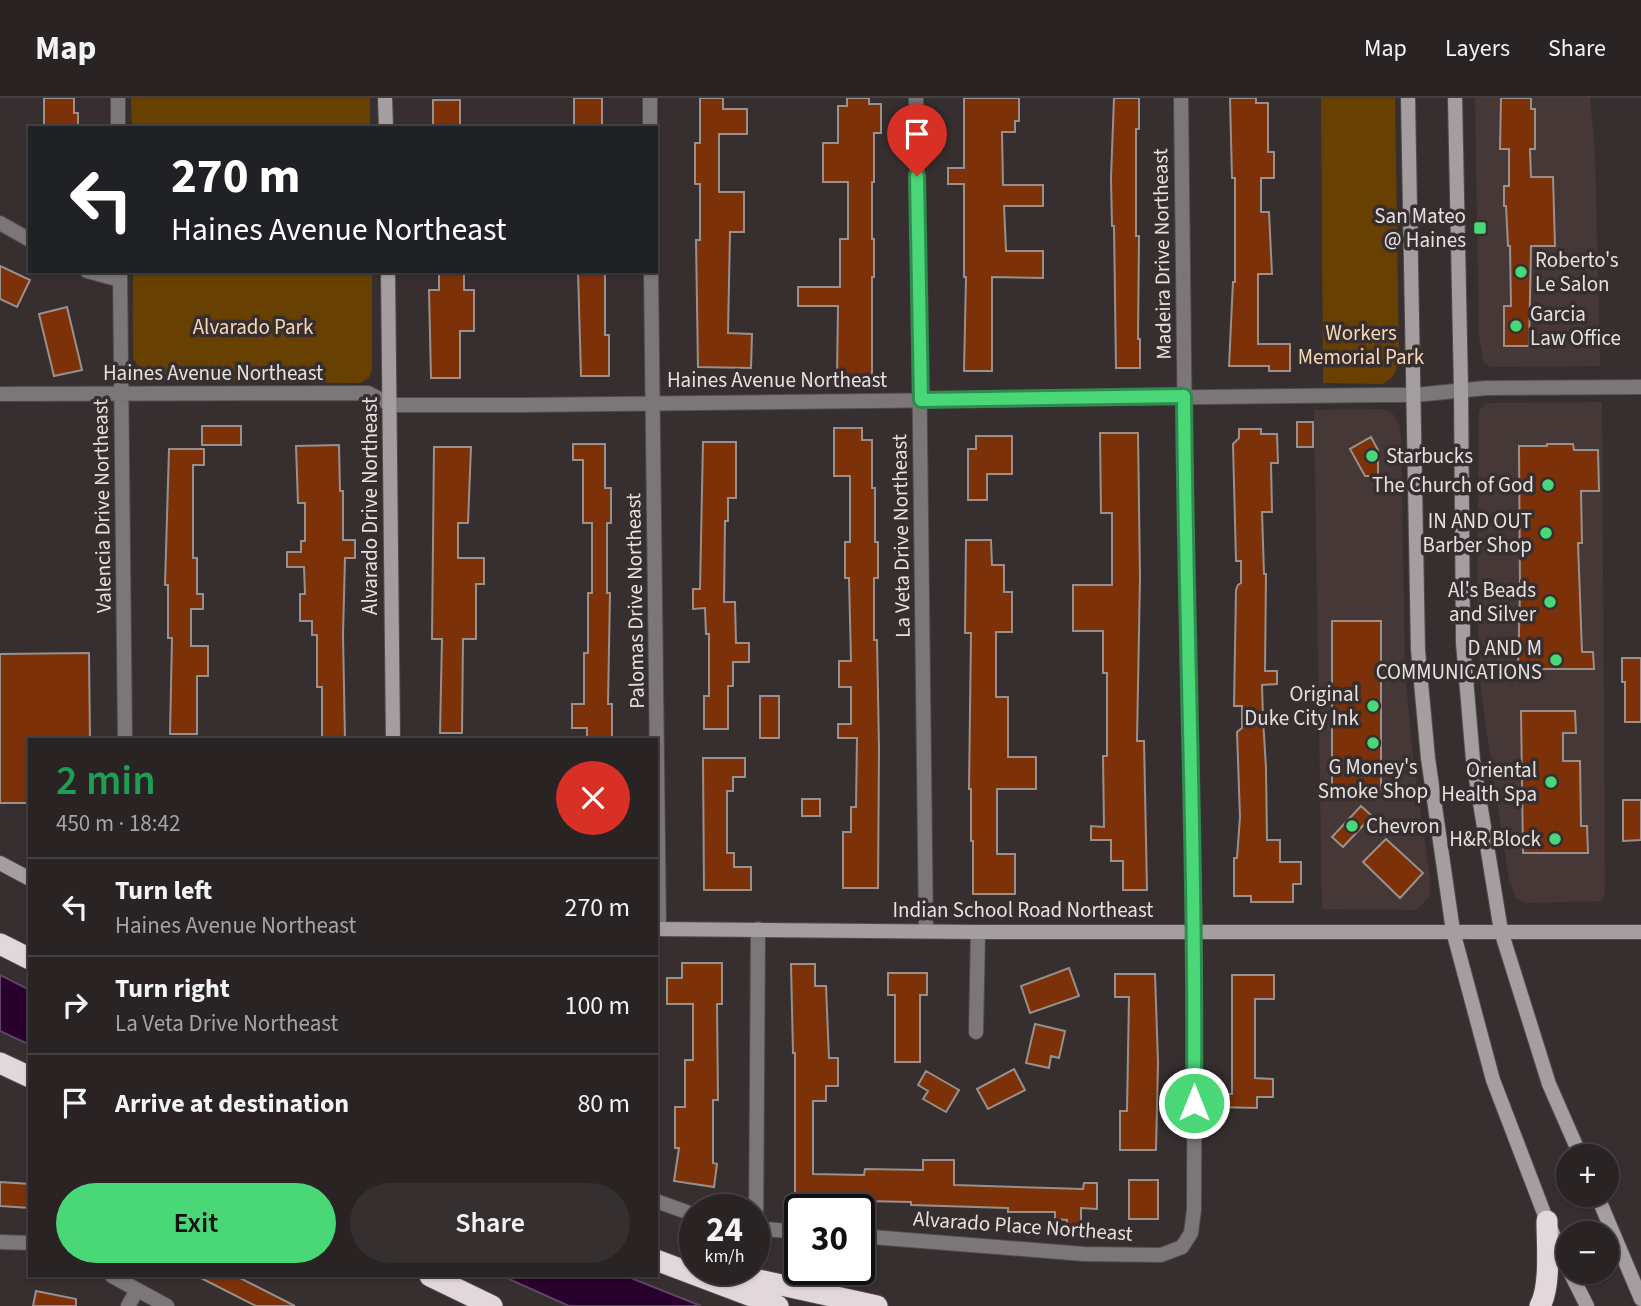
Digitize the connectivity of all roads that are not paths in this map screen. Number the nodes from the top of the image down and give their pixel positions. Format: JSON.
{"nodes":[{"id":1,"x":118,"y":98,"type":"edge"},
{"id":2,"x":385,"y":98,"type":"edge"},
{"id":3,"x":650,"y":98,"type":"edge"},
{"id":4,"x":916,"y":98,"type":"edge"},
{"id":5,"x":1181,"y":98,"type":"edge"},
{"id":6,"x":1408,"y":98,"type":"edge"},
{"id":7,"x":1455,"y":98,"type":"edge"},
{"id":8,"x":118,"y":126,"type":"edge"},
{"id":9,"x":386,"y":126,"type":"edge"},
{"id":10,"x":650,"y":126,"type":"edge"},
{"id":11,"x":0,"y":223,"type":"edge"},
{"id":12,"x":28,"y":239,"type":"edge"},
{"id":13,"x":388,"y":273,"type":"edge"},
{"id":14,"x":651,"y":273,"type":"edge"},
{"id":15,"x":120,"y":275,"type":"edge"},
{"id":16,"x":1641,"y":387,"type":"edge"},
{"id":17,"x":1461,"y":389,"type":"junction"},
{"id":18,"x":0,"y":394,"type":"edge"},
{"id":19,"x":1415,"y":395,"type":"junction"},
{"id":20,"x":122,"y":396,"type":"junction"},
{"id":21,"x":1184,"y":396,"type":"junction"},
{"id":22,"x":921,"y":400,"type":"junction"},
{"id":23,"x":652,"y":402,"type":"junction"},
{"id":24,"x":391,"y":405,"type":"junction"},
{"id":25,"x":125,"y":738,"type":"edge"},
{"id":26,"x":393,"y":738,"type":"edge"},
{"id":27,"x":656,"y":738,"type":"edge"},
{"id":28,"x":0,"y":863,"type":"edge"},
{"id":29,"x":28,"y":878,"type":"edge"},
{"id":30,"x":658,"y":929,"type":"edge"},
{"id":31,"x":758,"y":929,"type":"junction"},
{"id":32,"x":926,"y":931,"type":"junction"},
{"id":33,"x":1453,"y":931,"type":"junction"},
{"id":34,"x":1501,"y":931,"type":"junction"},
{"id":35,"x":978,"y":932,"type":"junction"},
{"id":36,"x":1195,"y":932,"type":"junction"},
{"id":37,"x":1641,"y":932,"type":"edge"},
{"id":38,"x":0,"y":944,"type":"edge"},
{"id":39,"x":28,"y":957,"type":"edge"},
{"id":40,"x":976,"y":1032,"type":"dead end"},
{"id":41,"x":0,"y":1063,"type":"edge"},
{"id":42,"x":28,"y":1076,"type":"edge"},
{"id":43,"x":1575,"y":1144,"type":"edge"},
{"id":44,"x":755,"y":1194,"type":"edge"},
{"id":45,"x":658,"y":1202,"type":"edge"},
{"id":46,"x":1602,"y":1207,"type":"edge"},
{"id":47,"x":679,"y":1209,"type":"edge"},
{"id":48,"x":1547,"y":1221,"type":"junction"},
{"id":49,"x":875,"y":1237,"type":"edge"},
{"id":50,"x":1556,"y":1241,"type":"edge"},
{"id":51,"x":0,"y":1242,"type":"edge"},
{"id":52,"x":28,"y":1243,"type":"edge"},
{"id":53,"x":1182,"y":1247,"type":"joint"},
{"id":54,"x":658,"y":1259,"type":"edge"},
{"id":55,"x":658,"y":1260,"type":"edge"},
{"id":56,"x":679,"y":1263,"type":"edge"},
{"id":57,"x":114,"y":1277,"type":"edge"},
{"id":58,"x":432,"y":1277,"type":"edge"},
{"id":59,"x":770,"y":1283,"type":"edge"},
{"id":60,"x":1576,"y":1284,"type":"edge"},
{"id":61,"x":137,"y":1290,"type":"junction"},
{"id":62,"x":1641,"y":1299,"type":"edge"},
{"id":63,"x":128,"y":1306,"type":"edge"},
{"id":64,"x":167,"y":1306,"type":"edge"},
{"id":65,"x":492,"y":1306,"type":"edge"},
{"id":66,"x":778,"y":1306,"type":"edge"},
{"id":67,"x":877,"y":1306,"type":"edge"},
{"id":68,"x":1540,"y":1306,"type":"edge"},
{"id":69,"x":1587,"y":1306,"type":"edge"}],
"edges":[{"from":1,"to":8,"type":"street"},
{"from":2,"to":9,"type":"main road"},
{"from":3,"to":10,"type":"street"},
{"from":4,"to":22,"type":"street","name":"La Veta Drive Northeast"},
{"from":5,"to":21,"type":"street","name":"Madeira Drive Northeast"},
{"from":6,"to":19,"type":"main road"},
{"from":7,"to":17,"type":"main road"},
{"from":11,"to":12,"type":"street"},
{"from":13,"to":24,"type":"main road","name":"Alvarado Drive Northeast"},
{"from":14,"to":23,"type":"street","name":"Palomas Drive Northeast"},
{"from":15,"to":20,"type":"street","name":"Valencia Drive Northeast"},
{"from":16,"to":17,"type":"street","name":"Haines Avenue Northeast"},
{"from":17,"to":19,"type":"street","name":"Haines Avenue Northeast"},
{"from":17,"to":34,"type":"main road"},
{"from":18,"to":20,"type":"street","name":"Haines Avenue Northeast"},
{"from":19,"to":21,"type":"street","name":"Haines Avenue Northeast"},
{"from":19,"to":33,"type":"main road"},
{"from":20,"to":24,"type":"street","name":"Haines Avenue Northeast"},
{"from":20,"to":25,"type":"street","name":"Valencia Drive Northeast"},
{"from":21,"to":22,"type":"street","name":"Haines Avenue Northeast"},
{"from":21,"to":36,"type":"street","name":"Madeira Drive Northeast"},
{"from":22,"to":23,"type":"street","name":"Haines Avenue Northeast"},
{"from":22,"to":32,"type":"street","name":"La Veta Drive Northeast"},
{"from":23,"to":24,"type":"street","name":"Haines Avenue Northeast"},
{"from":23,"to":27,"type":"street","name":"Palomas Drive Northeast"},
{"from":24,"to":26,"type":"main road","name":"Alvarado Drive Northeast"},
{"from":28,"to":29,"type":"main road"},
{"from":30,"to":31,"type":"main road","name":"Indian School Road Northeast"},
{"from":31,"to":32,"type":"main road","name":"Indian School Road Northeast"},
{"from":31,"to":44,"type":"street"},
{"from":32,"to":35,"type":"main road","name":"Indian School Road Northeast"},
{"from":33,"to":34,"type":"main road","name":"Indian School Road Northeast"},
{"from":33,"to":36,"type":"main road","name":"Indian School Road Northeast"},
{"from":33,"to":48,"type":"main road"},
{"from":34,"to":37,"type":"main road","name":"Indian School Road Northeast"},
{"from":34,"to":43,"type":"main road"},
{"from":35,"to":36,"type":"main road","name":"Indian School Road Northeast"},
{"from":35,"to":40,"type":"street"},
{"from":36,"to":53,"type":"street","name":"Madeira Drive Northeast"},
{"from":38,"to":39,"type":"highway"},
{"from":41,"to":42,"type":"highway"},
{"from":45,"to":47,"type":"street"},
{"from":46,"to":62,"type":"main road"},
{"from":48,"to":50,"type":"main road"},
{"from":48,"to":68,"type":"highway"},
{"from":49,"to":53,"type":"street","name":"Alvarado Place Northeast"},
{"from":51,"to":52,"type":"street"},
{"from":54,"to":56,"type":"highway"},
{"from":55,"to":66,"type":"highway"},
{"from":57,"to":61,"type":"street"},
{"from":58,"to":65,"type":"highway"},
{"from":59,"to":67,"type":"highway"},
{"from":60,"to":69,"type":"main road"},
{"from":61,"to":63,"type":"street"},
{"from":61,"to":64,"type":"street"}]}
